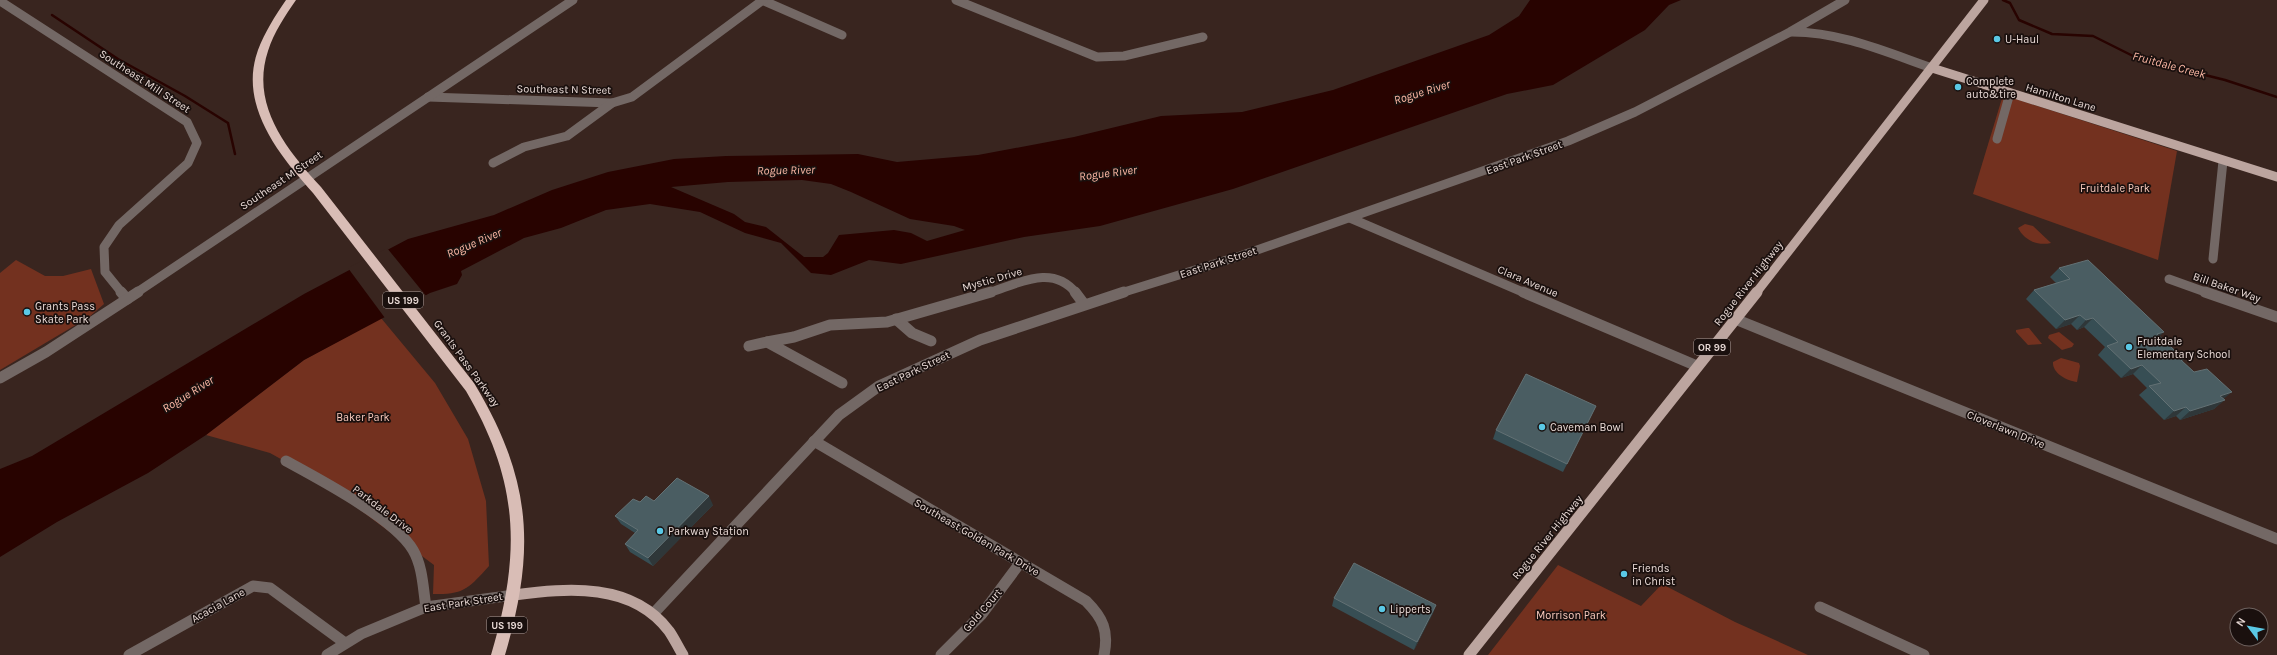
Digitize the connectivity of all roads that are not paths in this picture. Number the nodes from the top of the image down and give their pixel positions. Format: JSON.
{"nodes":[{"id":1,"x":291,"y":0,"type":"edge"},
{"id":2,"x":573,"y":0,"type":"edge"},
{"id":3,"x":762,"y":0,"type":"edge"},
{"id":4,"x":956,"y":0,"type":"edge"},
{"id":5,"x":1845,"y":0,"type":"edge"},
{"id":6,"x":1984,"y":0,"type":"edge"},
{"id":7,"x":0,"y":1,"type":"edge"},
{"id":8,"x":1790,"y":32,"type":"junction"},
{"id":9,"x":842,"y":34,"type":"dead end"},
{"id":10,"x":1203,"y":36,"type":"dead end"},
{"id":11,"x":1932,"y":68,"type":"junction"},
{"id":12,"x":2010,"y":93,"type":"junction"},
{"id":13,"x":428,"y":97,"type":"junction"},
{"id":14,"x":612,"y":103,"type":"junction"},
{"id":15,"x":1997,"y":139,"type":"dead end"},
{"id":16,"x":2223,"y":161,"type":"junction"},
{"id":17,"x":493,"y":163,"type":"dead end"},
{"id":18,"x":2277,"y":177,"type":"edge"},
{"id":19,"x":305,"y":178,"type":"junction"},
{"id":20,"x":1350,"y":218,"type":"junction"},
{"id":21,"x":2213,"y":259,"type":"dead end"},
{"id":22,"x":2169,"y":279,"type":"dead end"},
{"id":23,"x":127,"y":299,"type":"junction"},
{"id":24,"x":1084,"y":304,"type":"junction"},
{"id":25,"x":2277,"y":317,"type":"edge"},
{"id":26,"x":1735,"y":319,"type":"junction"},
{"id":27,"x":891,"y":320,"type":"junction"},
{"id":28,"x":931,"y":341,"type":"dead end"},
{"id":29,"x":767,"y":342,"type":"junction"},
{"id":30,"x":749,"y":346,"type":"dead end"},
{"id":31,"x":1697,"y":366,"type":"junction"},
{"id":32,"x":0,"y":378,"type":"edge"},
{"id":33,"x":842,"y":383,"type":"dead end"},
{"id":34,"x":814,"y":441,"type":"junction"},
{"id":35,"x":286,"y":461,"type":"dead end"},
{"id":36,"x":2277,"y":540,"type":"edge"},
{"id":37,"x":1020,"y":563,"type":"junction"},
{"id":38,"x":514,"y":595,"type":"junction"},
{"id":39,"x":426,"y":607,"type":"junction"},
{"id":40,"x":1820,"y":607,"type":"dead end"},
{"id":41,"x":654,"y":613,"type":"junction"},
{"id":42,"x":346,"y":643,"type":"junction"},
{"id":43,"x":129,"y":655,"type":"edge"},
{"id":44,"x":327,"y":655,"type":"edge"},
{"id":45,"x":498,"y":655,"type":"edge"},
{"id":46,"x":683,"y":655,"type":"edge"},
{"id":47,"x":941,"y":655,"type":"edge"},
{"id":48,"x":1104,"y":655,"type":"edge"},
{"id":49,"x":1469,"y":655,"type":"edge"},
{"id":50,"x":1924,"y":655,"type":"edge"}],
"edges":[{"from":1,"to":19,"type":"highway","name":"Grants Pass Parkway","number":"US 199"},
{"from":2,"to":13,"type":"street","name":"Southeast M Street"},
{"from":3,"to":9,"type":"street"},
{"from":3,"to":14,"type":"street","name":"Southeast N Street"},
{"from":4,"to":10,"type":"street"},
{"from":5,"to":8,"type":"street","name":"East Park Street"},
{"from":6,"to":11,"type":"main road","name":"Rogue River Highway","number":"OR 99"},
{"from":7,"to":23,"type":"street","name":"Southeast Mill Street"},
{"from":8,"to":11,"type":"street","name":"Hamilton Lane"},
{"from":8,"to":20,"type":"street","name":"East Park Street"},
{"from":11,"to":12,"type":"main road","name":"Hamilton Lane"},
{"from":11,"to":26,"type":"main road","name":"Rogue River Highway","number":"OR 99"},
{"from":12,"to":15,"type":"street"},
{"from":12,"to":16,"type":"main road","name":"Hamilton Lane"},
{"from":13,"to":14,"type":"street","name":"Southeast N Street"},
{"from":13,"to":19,"type":"street","name":"Southeast M Street"},
{"from":14,"to":17,"type":"street"},
{"from":16,"to":18,"type":"main road","name":"Hamilton Lane"},
{"from":16,"to":21,"type":"street"},
{"from":19,"to":23,"type":"street","name":"Southeast M Street"},
{"from":19,"to":38,"type":"highway","name":"Grants Pass Parkway","number":"US 199"},
{"from":20,"to":24,"type":"street","name":"East Park Street"},
{"from":20,"to":31,"type":"street","name":"Clara Avenue"},
{"from":22,"to":25,"type":"street","name":"Bill Baker Way"},
{"from":23,"to":32,"type":"street","name":"Southeast M Street"},
{"from":24,"to":27,"type":"street","name":"Mystic Drive"},
{"from":24,"to":34,"type":"street","name":"East Park Street"},
{"from":26,"to":31,"type":"main road","name":"Rogue River Highway","number":"OR 99"},
{"from":26,"to":36,"type":"street","name":"Cloverlawn Drive"},
{"from":27,"to":28,"type":"street"},
{"from":27,"to":29,"type":"street","name":"Mystic Drive"},
{"from":29,"to":30,"type":"street","name":"Mystic Drive"},
{"from":29,"to":33,"type":"street"},
{"from":31,"to":49,"type":"main road","name":"Rogue River Highway","number":"OR 99"},
{"from":34,"to":37,"type":"street","name":"Southeast Golden Park Drive"},
{"from":34,"to":41,"type":"street","name":"East Park Street"},
{"from":35,"to":39,"type":"street","name":"Parkdale Drive"},
{"from":37,"to":47,"type":"street","name":"Gold Court"},
{"from":37,"to":48,"type":"street","name":"Southeast Golden Park Drive"},
{"from":38,"to":39,"type":"street","name":"East Park Street"},
{"from":38,"to":41,"type":"main road"},
{"from":38,"to":45,"type":"highway","name":"Grants Pass Parkway","number":"US 199"},
{"from":39,"to":42,"type":"street","name":"East Park Street"},
{"from":40,"to":50,"type":"street"},
{"from":41,"to":46,"type":"main road"},
{"from":42,"to":43,"type":"street","name":"Acacia Lane"},
{"from":42,"to":44,"type":"street","name":"East Park Street"}]}
